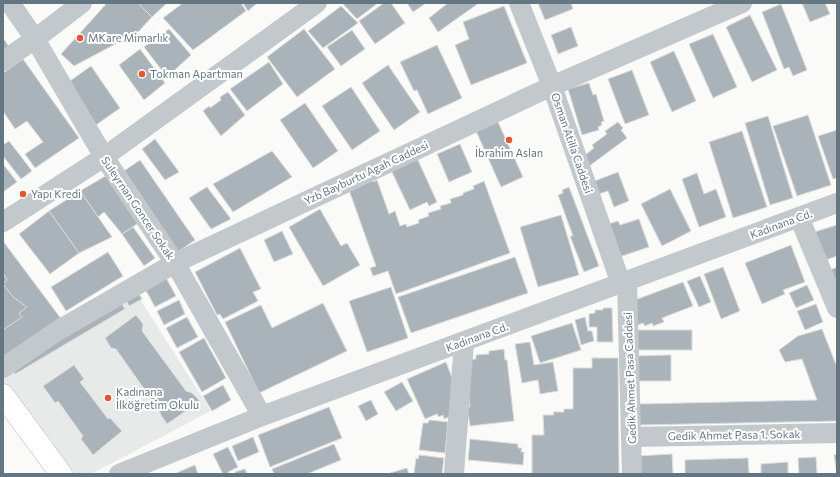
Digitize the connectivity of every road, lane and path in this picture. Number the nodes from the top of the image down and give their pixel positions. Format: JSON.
{"nodes":[{"id":1,"x":10,"y":3,"type":"edge"},
{"id":2,"x":82,"y":3,"type":"edge"},
{"id":3,"x":317,"y":3,"type":"edge"},
{"id":4,"x":519,"y":3,"type":"edge"},
{"id":5,"x":742,"y":3,"type":"edge"},
{"id":6,"x":35,"y":39,"type":"junction"},
{"id":7,"x":3,"y":61,"type":"edge"},
{"id":8,"x":552,"y":86,"type":"junction"},
{"id":9,"x":104,"y":157,"type":"junction"},
{"id":10,"x":837,"y":203,"type":"edge"},
{"id":11,"x":799,"y":217,"type":"junction"},
{"id":12,"x":3,"y":222,"type":"edge"},
{"id":13,"x":175,"y":263,"type":"junction"},
{"id":14,"x":624,"y":282,"type":"junction"},
{"id":15,"x":837,"y":308,"type":"edge"},
{"id":16,"x":464,"y":342,"type":"junction"},
{"id":17,"x":3,"y":368,"type":"edge"},
{"id":18,"x":3,"y":395,"type":"edge"},
{"id":19,"x":3,"y":414,"type":"edge"},
{"id":20,"x":262,"y":416,"type":"junction"},
{"id":21,"x":837,"y":433,"type":"edge"},
{"id":22,"x":632,"y":437,"type":"junction"},
{"id":23,"x":45,"y":474,"type":"edge"},
{"id":24,"x":62,"y":474,"type":"edge"},
{"id":25,"x":119,"y":474,"type":"edge"},
{"id":26,"x":454,"y":474,"type":"edge"},
{"id":27,"x":632,"y":474,"type":"edge"}],
"edges":[{"from":1,"to":6,"type":"street","name":"Suleyrnan Goncer Sokak"},
{"from":2,"to":6,"type":"street"},
{"from":3,"to":9,"type":"street"},
{"from":4,"to":8,"type":"street","name":"Osman Atilla Caddesi"},
{"from":5,"to":8,"type":"street","name":"Yzb Bayburtu Agah Caddesi"},
{"from":6,"to":7,"type":"street"},
{"from":6,"to":9,"type":"street","name":"Suleyrnan Goncer Sokak"},
{"from":8,"to":13,"type":"street","name":"Yzb Bayburtu Agah Caddesi"},
{"from":8,"to":14,"type":"street","name":"Osman Atilla Caddesi"},
{"from":9,"to":12,"type":"street"},
{"from":9,"to":13,"type":"street","name":"Suleyrnan Goncer Sokak"},
{"from":10,"to":11,"type":"street","name":"Kadınana Cd."},
{"from":11,"to":14,"type":"street","name":"Kadınana Cd."},
{"from":11,"to":15,"type":"street"},
{"from":13,"to":17,"type":"street","name":"Yzb Bayburtu Agah Caddesi"},
{"from":13,"to":20,"type":"street","name":"Suleyrnan Goncer Sokak"},
{"from":14,"to":16,"type":"street","name":"Kadınana Cd."},
{"from":14,"to":22,"type":"street","name":"Gedik Ahmet Pasa Caddesi"},
{"from":16,"to":20,"type":"street","name":"Kadınana Cd."},
{"from":16,"to":26,"type":"street"},
{"from":18,"to":24,"type":"main road"},
{"from":19,"to":23,"type":"main road"},
{"from":20,"to":25,"type":"street","name":"Kadınana Cd."},
{"from":21,"to":22,"type":"street","name":"Gedik Ahmet Pasa 1. Sokak"},
{"from":22,"to":27,"type":"street","name":"Gedik Ahmet Pasa Caddesi"}]}
